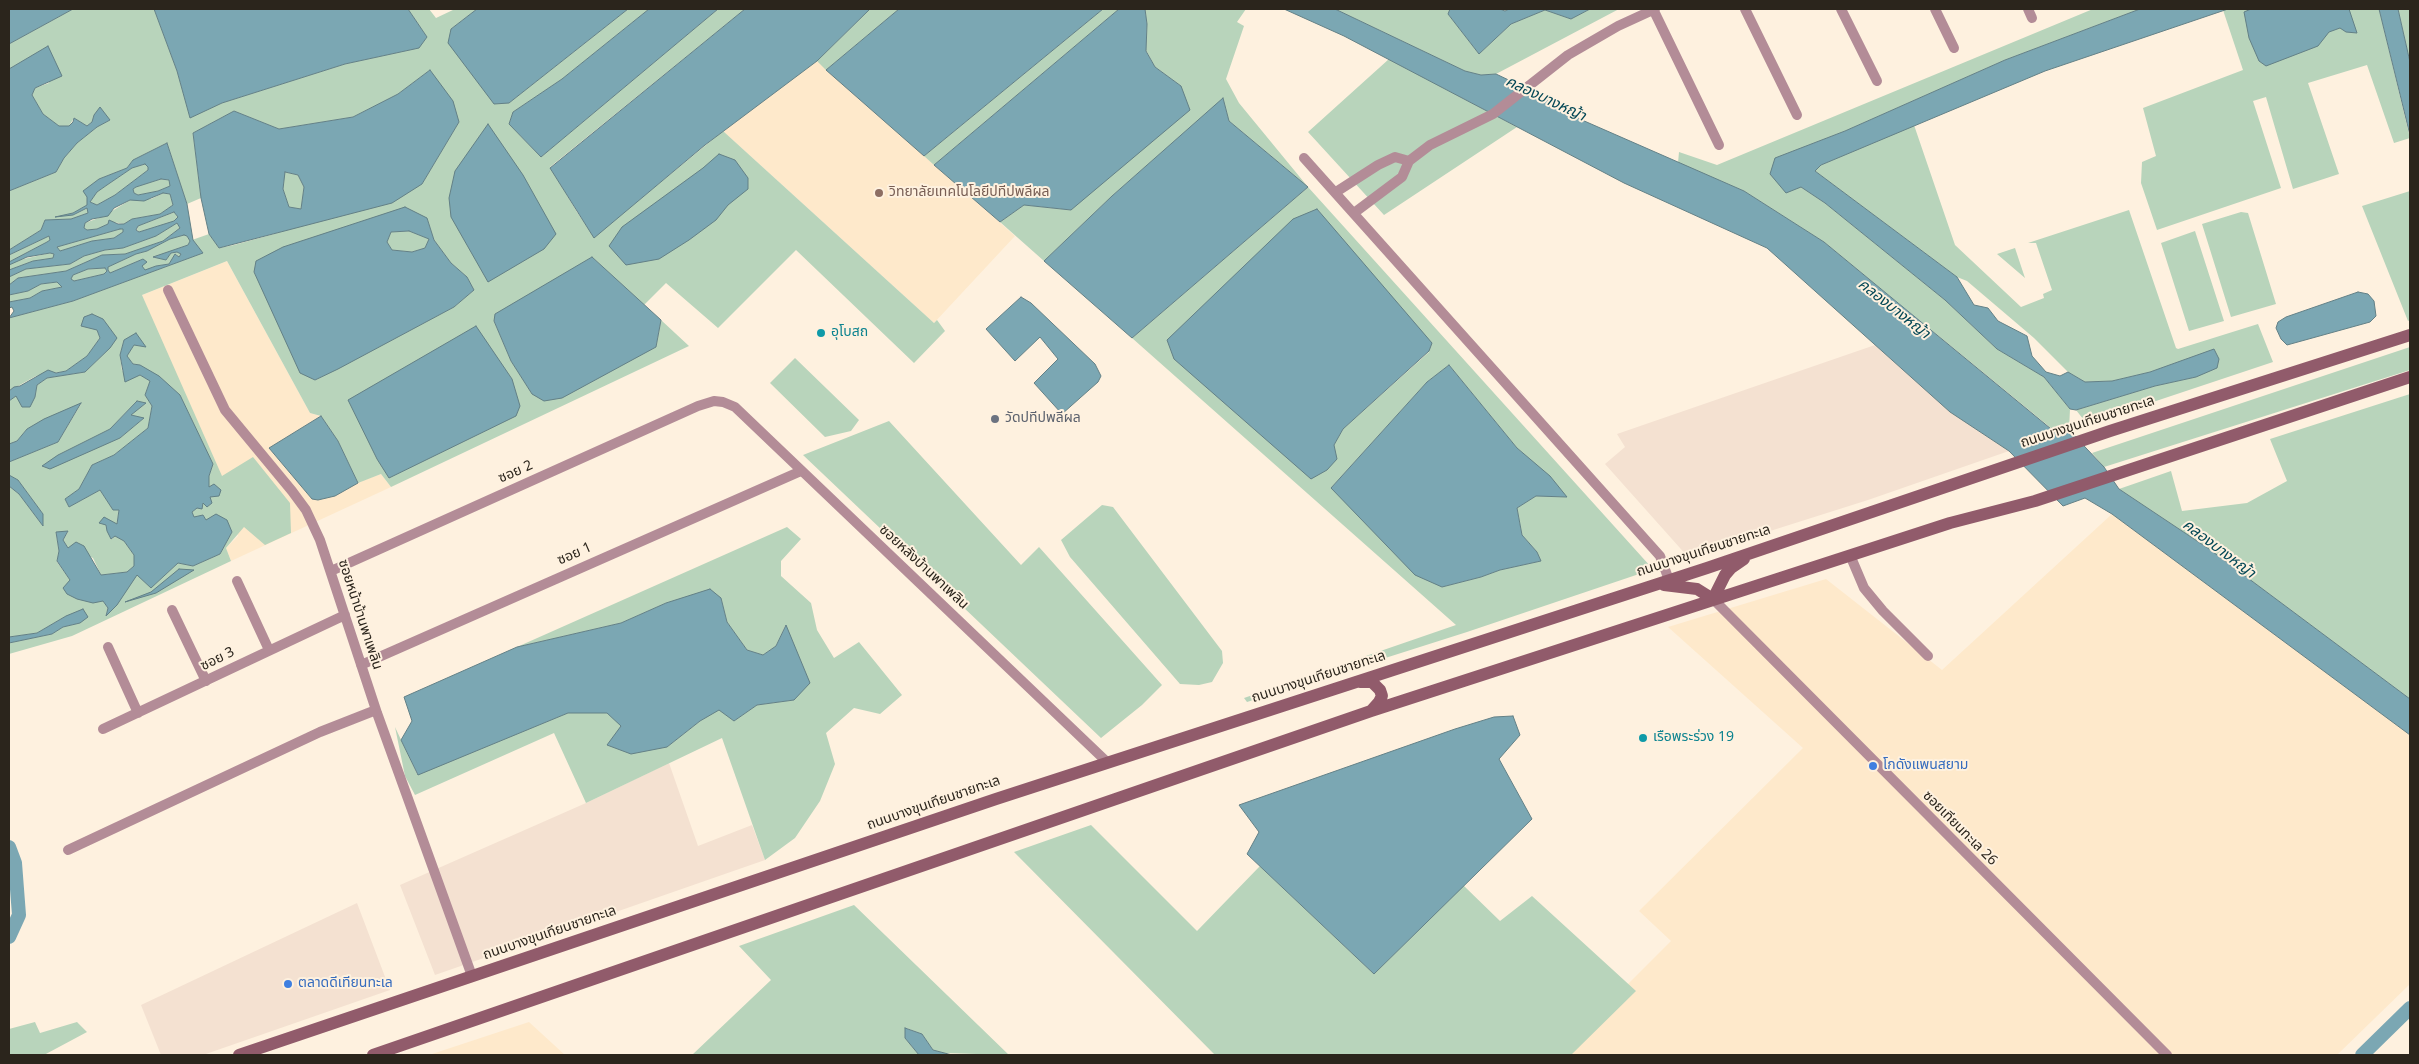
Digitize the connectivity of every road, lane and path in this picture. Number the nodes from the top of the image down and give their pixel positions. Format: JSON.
{"nodes":[{"id":1,"x":1654,"y":9,"type":"edge"},
{"id":2,"x":1746,"y":9,"type":"edge"},
{"id":3,"x":1840,"y":9,"type":"edge"},
{"id":4,"x":1934,"y":9,"type":"edge"},
{"id":5,"x":1954,"y":48,"type":"dead end"},
{"id":6,"x":1877,"y":81,"type":"dead end"},
{"id":7,"x":1797,"y":115,"type":"dead end"},
{"id":8,"x":1719,"y":145,"type":"dead end"},
{"id":9,"x":1304,"y":158,"type":"dead end"},
{"id":10,"x":1409,"y":160,"type":"junction"},
{"id":11,"x":1336,"y":192,"type":"junction"},
{"id":12,"x":1354,"y":212,"type":"junction"},
{"id":13,"x":168,"y":290,"type":"dead end"},
{"id":14,"x":2410,"y":335,"type":"edge"},
{"id":15,"x":2410,"y":377,"type":"edge"},
{"id":16,"x":714,"y":401,"type":"joint"},
{"id":17,"x":801,"y":471,"type":"junction"},
{"id":18,"x":1761,"y":549,"type":"junction"},
{"id":19,"x":1850,"y":555,"type":"junction"},
{"id":20,"x":331,"y":571,"type":"junction"},
{"id":21,"x":1669,"y":580,"type":"junction"},
{"id":22,"x":237,"y":581,"type":"dead end"},
{"id":23,"x":1656,"y":584,"type":"junction"},
{"id":24,"x":1713,"y":599,"type":"junction"},
{"id":25,"x":172,"y":610,"type":"dead end"},
{"id":26,"x":345,"y":615,"type":"junction"},
{"id":27,"x":108,"y":647,"type":"dead end"},
{"id":28,"x":269,"y":650,"type":"junction"},
{"id":29,"x":1928,"y":656,"type":"dead end"},
{"id":30,"x":361,"y":665,"type":"junction"},
{"id":31,"x":206,"y":681,"type":"junction"},
{"id":32,"x":1358,"y":682,"type":"junction"},
{"id":33,"x":376,"y":710,"type":"junction"},
{"id":34,"x":1372,"y":711,"type":"junction"},
{"id":35,"x":138,"y":713,"type":"junction"},
{"id":36,"x":103,"y":729,"type":"dead end"},
{"id":37,"x":1108,"y":763,"type":"junction"},
{"id":38,"x":68,"y":850,"type":"dead end"},
{"id":39,"x":472,"y":976,"type":"junction"},
{"id":40,"x":239,"y":1055,"type":"edge"},
{"id":41,"x":373,"y":1055,"type":"edge"},
{"id":42,"x":2167,"y":1055,"type":"edge"}],
"edges":[{"from":1,"to":8,"type":"street"},
{"from":1,"to":10,"type":"street"},
{"from":2,"to":7,"type":"street"},
{"from":3,"to":6,"type":"street"},
{"from":4,"to":5,"type":"street"},
{"from":9,"to":11,"type":"street"},
{"from":10,"to":11,"type":"street"},
{"from":10,"to":12,"type":"street"},
{"from":11,"to":12,"type":"street"},
{"from":12,"to":21,"type":"street"},
{"from":13,"to":20,"type":"street","name":"ซอยหน้าบ้านพาเพลิน"},
{"from":14,"to":18,"type":"main road","name":"ถนนบางขุนเทียนชายทะเล"},
{"from":15,"to":19,"type":"main road"},
{"from":16,"to":17,"type":"street","name":"ซอยหลังบ้านพาเพลิน"},
{"from":16,"to":20,"type":"street","name":"ซอย 2"},
{"from":17,"to":30,"type":"street","name":"ซอย 1"},
{"from":17,"to":37,"type":"street","name":"ซอยหลังบ้านพาเพลิน"},
{"from":18,"to":21,"type":"main road","name":"ถนนบางขุนเทียนชายทะเล"},
{"from":18,"to":24,"type":"main road"},
{"from":19,"to":24,"type":"main road"},
{"from":19,"to":29,"type":"street"},
{"from":20,"to":26,"type":"street","name":"ซอยหน้าบ้านพาเพลิน"},
{"from":21,"to":23,"type":"main road","name":"ถนนบางขุนเทียนชายทะเล"},
{"from":22,"to":28,"type":"street"},
{"from":23,"to":24,"type":"main road"},
{"from":23,"to":32,"type":"main road","name":"ถนนบางขุนเทียนชายทะเล"},
{"from":24,"to":34,"type":"main road"},
{"from":24,"to":42,"type":"street","name":"ซอยเทียนทะเล 26"},
{"from":25,"to":31,"type":"street"},
{"from":26,"to":28,"type":"street","name":"ซอย 3"},
{"from":26,"to":30,"type":"street","name":"ซอยหน้าบ้านพาเพลิน"},
{"from":27,"to":35,"type":"street"},
{"from":28,"to":31,"type":"street","name":"ซอย 3"},
{"from":30,"to":33,"type":"street","name":"ซอยหน้าบ้านพาเพลิน"},
{"from":31,"to":35,"type":"street","name":"ซอย 3"},
{"from":32,"to":34,"type":"main road"},
{"from":32,"to":37,"type":"main road","name":"ถนนบางขุนเทียนชายทะเล"},
{"from":33,"to":38,"type":"street"},
{"from":33,"to":39,"type":"street","name":"ซอยหน้าบ้านพาเพลิน"},
{"from":34,"to":41,"type":"main road"},
{"from":35,"to":36,"type":"street","name":"ซอย 3"},
{"from":37,"to":39,"type":"main road","name":"ถนนบางขุนเทียนชายทะเล"},
{"from":39,"to":40,"type":"main road","name":"ถนนบางขุนเทียนชายทะเล"}]}
